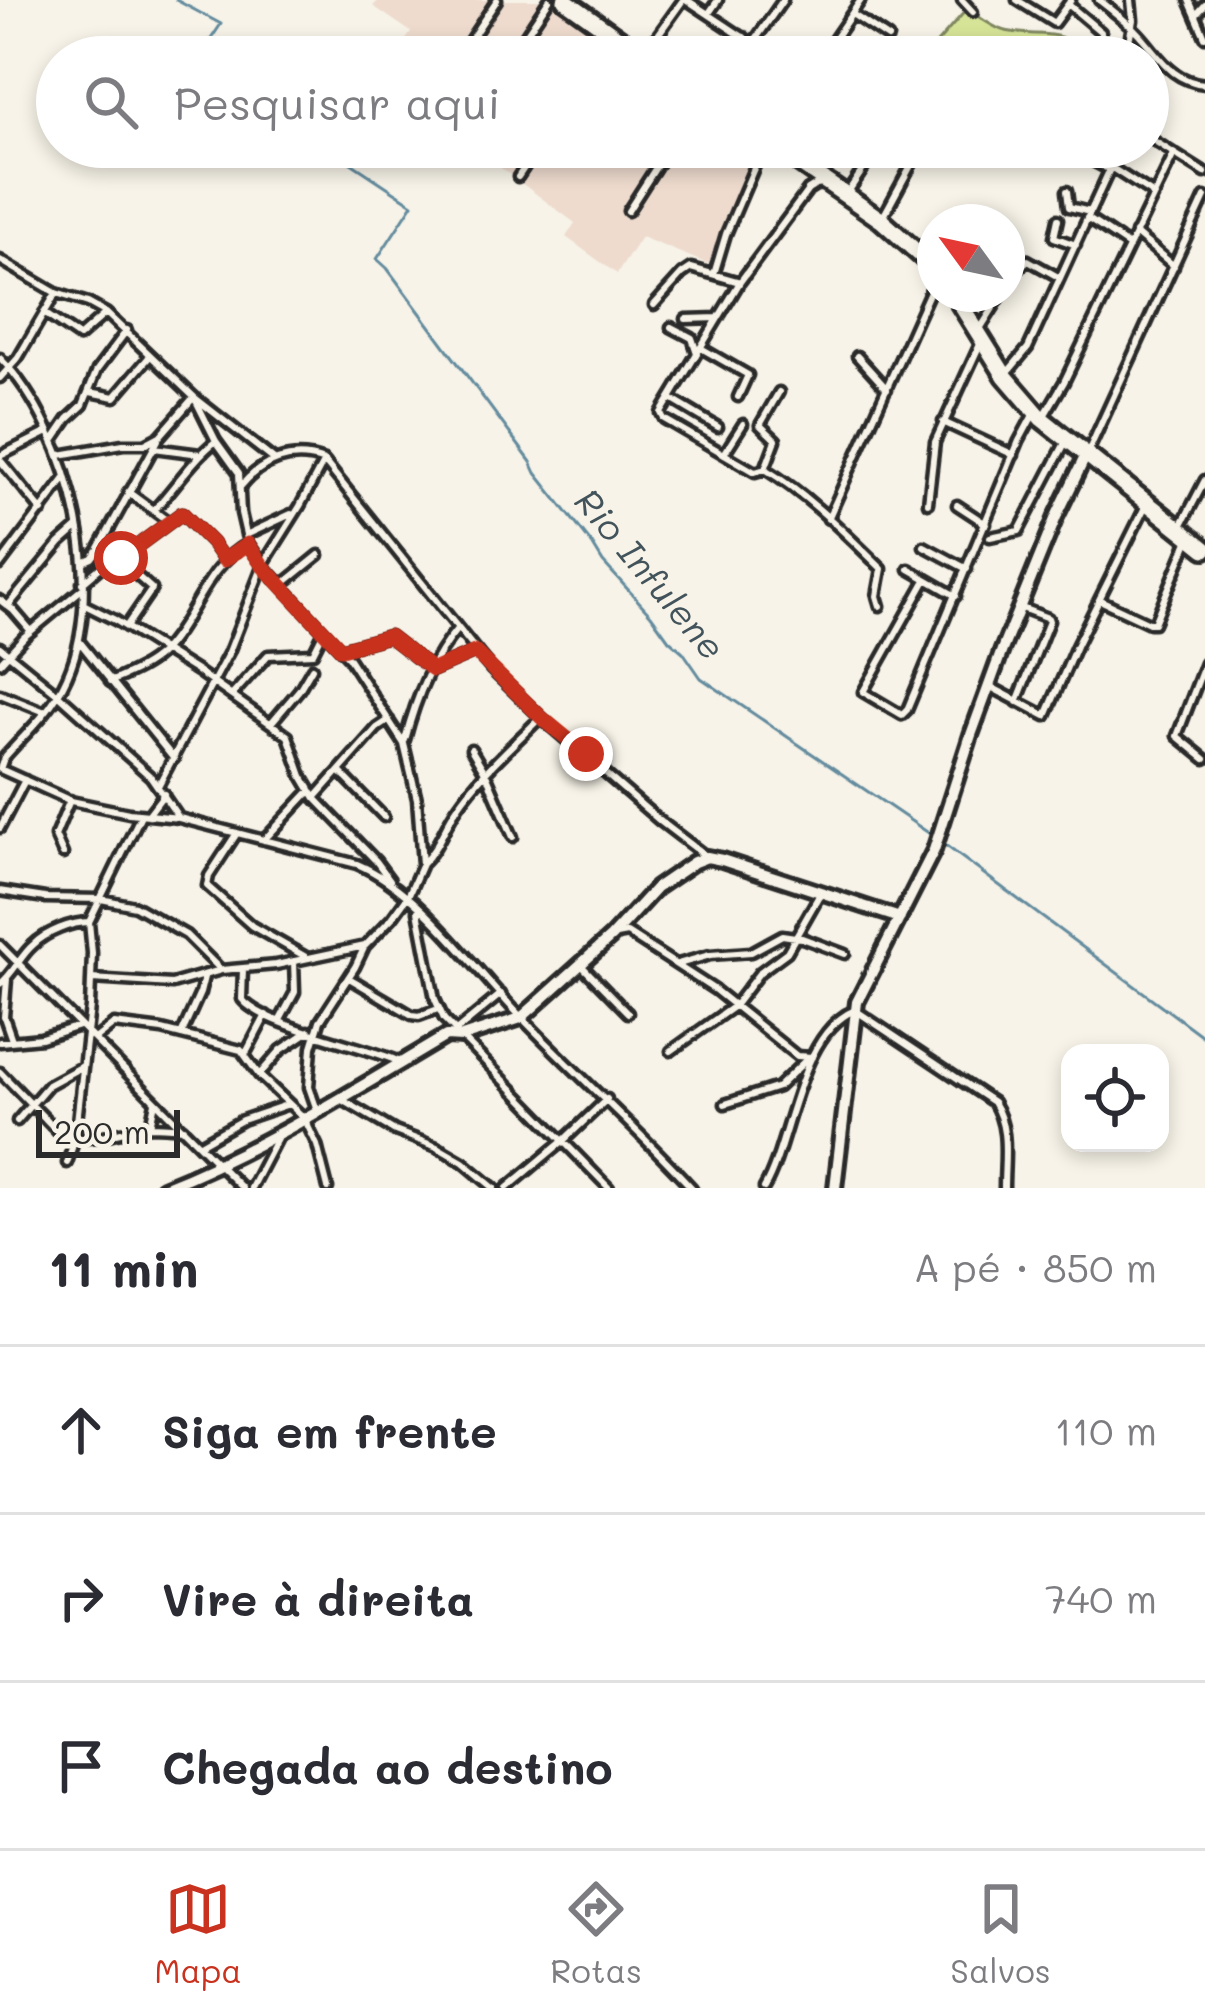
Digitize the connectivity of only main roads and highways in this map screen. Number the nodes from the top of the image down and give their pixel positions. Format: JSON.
{"nodes":[{"id":1,"x":565,"y":0,"type":"edge"},
{"id":2,"x":590,"y":7,"type":"edge"},
{"id":3,"x":617,"y":36,"type":"edge"},
{"id":4,"x":807,"y":168,"type":"edge"},
{"id":5,"x":917,"y":252,"type":"edge"},
{"id":6,"x":965,"y":312,"type":"edge"},
{"id":7,"x":1205,"y":549,"type":"edge"}],
"edges":[{"from":1,"to":2,"type":"highway"},
{"from":2,"to":3,"type":"highway"},
{"from":4,"to":5,"type":"highway"},
{"from":6,"to":7,"type":"highway"}]}
